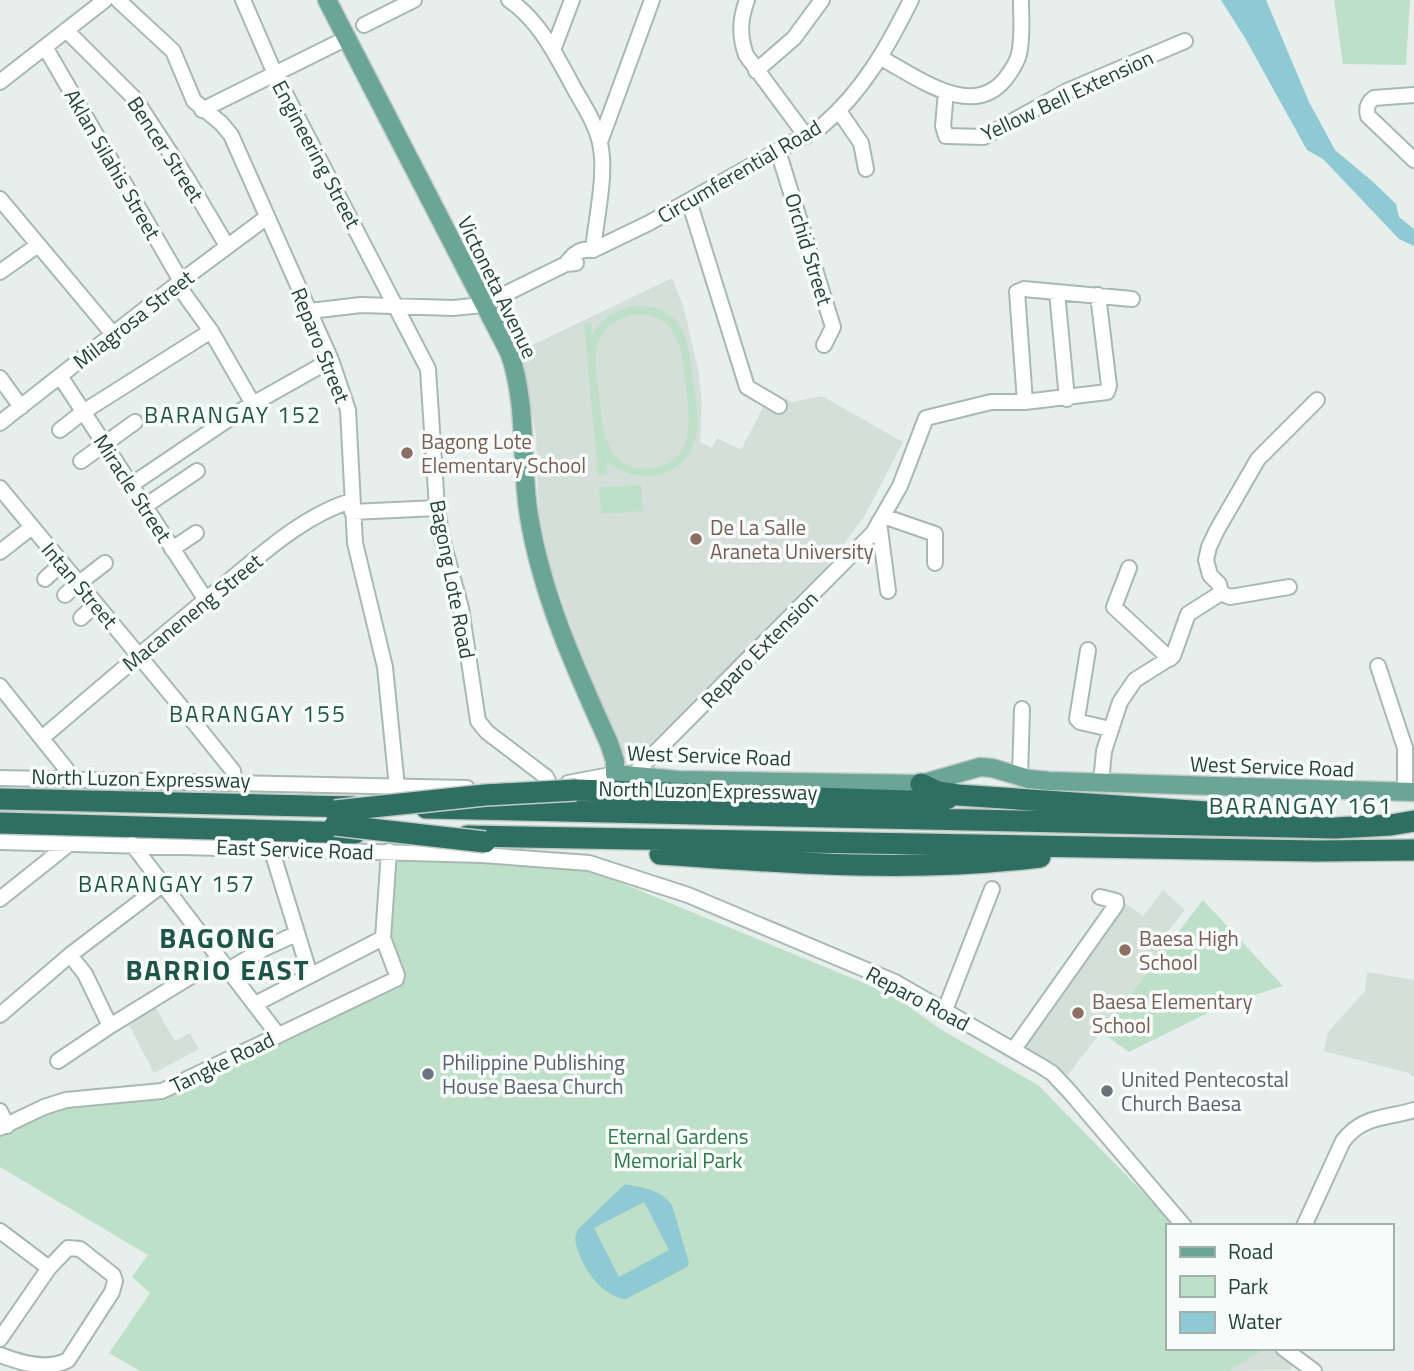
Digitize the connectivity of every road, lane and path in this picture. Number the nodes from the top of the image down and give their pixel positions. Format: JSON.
{"nodes":[{"id":1,"x":105,"y":0,"type":"edge"},
{"id":2,"x":118,"y":0,"type":"edge"},
{"id":3,"x":243,"y":0,"type":"edge"},
{"id":4,"x":327,"y":0,"type":"edge"},
{"id":5,"x":414,"y":0,"type":"edge"},
{"id":6,"x":509,"y":0,"type":"edge"},
{"id":7,"x":572,"y":0,"type":"edge"},
{"id":8,"x":652,"y":0,"type":"edge"},
{"id":9,"x":747,"y":0,"type":"edge"},
{"id":10,"x":822,"y":0,"type":"edge"},
{"id":11,"x":911,"y":0,"type":"edge"},
{"id":12,"x":1021,"y":0,"type":"edge"},
{"id":13,"x":364,"y":24,"type":"dead end"},
{"id":14,"x":66,"y":30,"type":"junction"},
{"id":15,"x":345,"y":39,"type":"junction"},
{"id":16,"x":1185,"y":41,"type":"dead end"},
{"id":17,"x":45,"y":47,"type":"junction"},
{"id":18,"x":553,"y":50,"type":"junction"},
{"id":19,"x":881,"y":58,"type":"junction"},
{"id":20,"x":756,"y":71,"type":"junction"},
{"id":21,"x":275,"y":74,"type":"junction"},
{"id":22,"x":0,"y":82,"type":"edge"},
{"id":23,"x":946,"y":92,"type":"junction"},
{"id":24,"x":1414,"y":95,"type":"edge"},
{"id":25,"x":207,"y":108,"type":"junction"},
{"id":26,"x":839,"y":111,"type":"junction"},
{"id":27,"x":806,"y":136,"type":"junction"},
{"id":28,"x":600,"y":142,"type":"junction"},
{"id":29,"x":778,"y":151,"type":"junction"},
{"id":30,"x":1414,"y":160,"type":"edge"},
{"id":31,"x":866,"y":169,"type":"dead end"},
{"id":32,"x":0,"y":199,"type":"edge"},
{"id":33,"x":689,"y":201,"type":"junction"},
{"id":34,"x":267,"y":217,"type":"junction"},
{"id":35,"x":38,"y":245,"type":"junction"},
{"id":36,"x":226,"y":246,"type":"junction"},
{"id":37,"x":593,"y":250,"type":"junction"},
{"id":38,"x":0,"y":272,"type":"edge"},
{"id":39,"x":179,"y":282,"type":"junction"},
{"id":40,"x":1057,"y":292,"type":"junction"},
{"id":41,"x":1098,"y":296,"type":"junction"},
{"id":42,"x":1132,"y":299,"type":"dead end"},
{"id":43,"x":396,"y":305,"type":"junction"},
{"id":44,"x":483,"y":305,"type":"junction"},
{"id":45,"x":310,"y":311,"type":"junction"},
{"id":46,"x":211,"y":331,"type":"junction"},
{"id":47,"x":113,"y":334,"type":"junction"},
{"id":48,"x":824,"y":345,"type":"dead end"},
{"id":49,"x":331,"y":360,"type":"junction"},
{"id":50,"x":60,"y":376,"type":"junction"},
{"id":51,"x":0,"y":378,"type":"edge"},
{"id":52,"x":1067,"y":399,"type":"junction"},
{"id":53,"x":1317,"y":400,"type":"dead end"},
{"id":54,"x":1025,"y":402,"type":"junction"},
{"id":55,"x":253,"y":404,"type":"junction"},
{"id":56,"x":779,"y":406,"type":"dead end"},
{"id":57,"x":20,"y":407,"type":"junction"},
{"id":58,"x":83,"y":412,"type":"junction"},
{"id":59,"x":135,"y":422,"type":"dead end"},
{"id":60,"x":0,"y":423,"type":"edge"},
{"id":61,"x":60,"y":430,"type":"dead end"},
{"id":62,"x":105,"y":445,"type":"junction"},
{"id":63,"x":81,"y":461,"type":"dead end"},
{"id":64,"x":197,"y":471,"type":"dead end"},
{"id":65,"x":131,"y":485,"type":"junction"},
{"id":66,"x":0,"y":488,"type":"edge"},
{"id":67,"x":145,"y":506,"type":"junction"},
{"id":68,"x":351,"y":507,"type":"junction"},
{"id":69,"x":437,"y":508,"type":"junction"},
{"id":70,"x":881,"y":519,"type":"junction"},
{"id":71,"x":32,"y":527,"type":"junction"},
{"id":72,"x":196,"y":533,"type":"dead end"},
{"id":73,"x":172,"y":549,"type":"junction"},
{"id":74,"x":0,"y":552,"type":"edge"},
{"id":75,"x":105,"y":563,"type":"dead end"},
{"id":76,"x":934,"y":563,"type":"dead end"},
{"id":77,"x":62,"y":564,"type":"junction"},
{"id":78,"x":1129,"y":568,"type":"dead end"},
{"id":79,"x":45,"y":579,"type":"dead end"},
{"id":80,"x":78,"y":583,"type":"junction"},
{"id":81,"x":1289,"y":587,"type":"dead end"},
{"id":82,"x":888,"y":590,"type":"dead end"},
{"id":83,"x":1220,"y":593,"type":"junction"},
{"id":84,"x":65,"y":595,"type":"dead end"},
{"id":85,"x":206,"y":600,"type":"junction"},
{"id":86,"x":96,"y":604,"type":"junction"},
{"id":87,"x":81,"y":618,"type":"dead end"},
{"id":88,"x":1088,"y":650,"type":"dead end"},
{"id":89,"x":138,"y":655,"type":"junction"},
{"id":90,"x":1170,"y":659,"type":"junction"},
{"id":91,"x":1378,"y":666,"type":"dead end"},
{"id":92,"x":0,"y":686,"type":"edge"},
{"id":93,"x":1022,"y":709,"type":"dead end"},
{"id":94,"x":1110,"y":729,"type":"junction"},
{"id":95,"x":42,"y":738,"type":"junction"},
{"id":96,"x":623,"y":776,"type":"junction"},
{"id":97,"x":1020,"y":777,"type":"junction"},
{"id":98,"x":0,"y":778,"type":"edge"},
{"id":99,"x":70,"y":778,"type":"junction"},
{"id":100,"x":236,"y":782,"type":"junction"},
{"id":101,"x":1101,"y":783,"type":"junction"},
{"id":102,"x":550,"y":785,"type":"junction"},
{"id":103,"x":397,"y":787,"type":"junction"},
{"id":104,"x":914,"y":792,"type":"junction"},
{"id":105,"x":1409,"y":792,"type":"edge"},
{"id":106,"x":0,"y":801,"type":"edge"},
{"id":107,"x":0,"y":818,"type":"edge"},
{"id":108,"x":335,"y":818,"type":"junction"},
{"id":109,"x":1414,"y":821,"type":"edge"},
{"id":110,"x":0,"y":823,"type":"edge"},
{"id":111,"x":1391,"y":825,"type":"junction"},
{"id":112,"x":0,"y":842,"type":"edge"},
{"id":113,"x":69,"y":844,"type":"junction"},
{"id":114,"x":132,"y":844,"type":"junction"},
{"id":115,"x":1122,"y":846,"type":"junction"},
{"id":116,"x":271,"y":848,"type":"junction"},
{"id":117,"x":1414,"y":850,"type":"edge"},
{"id":118,"x":389,"y":852,"type":"junction"},
{"id":119,"x":589,"y":863,"type":"joint"},
{"id":120,"x":162,"y":885,"type":"junction"},
{"id":121,"x":992,"y":889,"type":"dead end"},
{"id":122,"x":1100,"y":897,"type":"dead end"},
{"id":123,"x":0,"y":899,"type":"edge"},
{"id":124,"x":296,"y":934,"type":"junction"},
{"id":125,"x":383,"y":938,"type":"junction"},
{"id":126,"x":70,"y":955,"type":"junction"},
{"id":127,"x":224,"y":965,"type":"junction"},
{"id":128,"x":310,"y":975,"type":"junction"},
{"id":129,"x":255,"y":1004,"type":"junction"},
{"id":130,"x":945,"y":1010,"type":"junction"},
{"id":131,"x":0,"y":1015,"type":"edge"},
{"id":132,"x":110,"y":1026,"type":"junction"},
{"id":133,"x":278,"y":1035,"type":"junction"},
{"id":134,"x":1014,"y":1049,"type":"junction"},
{"id":135,"x":58,"y":1061,"type":"dead end"},
{"id":136,"x":1414,"y":1110,"type":"edge"},
{"id":137,"x":0,"y":1111,"type":"edge"},
{"id":138,"x":4,"y":1127,"type":"edge"},
{"id":139,"x":1182,"y":1224,"type":"edge"},
{"id":140,"x":1305,"y":1224,"type":"edge"},
{"id":141,"x":0,"y":1231,"type":"edge"},
{"id":142,"x":49,"y":1268,"type":"junction"},
{"id":143,"x":0,"y":1339,"type":"edge"},
{"id":144,"x":1286,"y":1350,"type":"edge"},
{"id":145,"x":0,"y":1355,"type":"edge"},
{"id":146,"x":1314,"y":1371,"type":"edge"}],
"edges":[{"from":1,"to":14,"type":"street"},
{"from":2,"to":25,"type":"street","name":"Reparo Street"},
{"from":3,"to":21,"type":"street","name":"Engineering Street"},
{"from":4,"to":15,"type":"main road","name":"Victoneta Avenue"},
{"from":5,"to":13,"type":"street"},
{"from":6,"to":18,"type":"street"},
{"from":7,"to":18,"type":"street"},
{"from":8,"to":28,"type":"street"},
{"from":9,"to":20,"type":"street"},
{"from":10,"to":20,"type":"street"},
{"from":11,"to":19,"type":"street","name":"Circumferential Road"},
{"from":12,"to":23,"type":"street"},
{"from":14,"to":17,"type":"street"},
{"from":14,"to":36,"type":"street","name":"Bencer Street"},
{"from":15,"to":21,"type":"street"},
{"from":15,"to":44,"type":"main road","name":"Victoneta Avenue"},
{"from":16,"to":23,"type":"street","name":"Yellow Bell Extension"},
{"from":17,"to":22,"type":"street"},
{"from":17,"to":39,"type":"street","name":"Aklan Silahis Street"},
{"from":18,"to":28,"type":"street"},
{"from":19,"to":23,"type":"street"},
{"from":19,"to":26,"type":"street","name":"Circumferential Road"},
{"from":20,"to":27,"type":"street"},
{"from":21,"to":25,"type":"street"},
{"from":21,"to":43,"type":"street","name":"Engineering Street"},
{"from":24,"to":30,"type":"street"},
{"from":25,"to":34,"type":"street","name":"Reparo Street"},
{"from":26,"to":27,"type":"street","name":"Circumferential Road"},
{"from":26,"to":31,"type":"street"},
{"from":27,"to":29,"type":"street","name":"Circumferential Road"},
{"from":28,"to":37,"type":"street"},
{"from":29,"to":33,"type":"street","name":"Circumferential Road"},
{"from":29,"to":48,"type":"street","name":"Orchid Street"},
{"from":32,"to":35,"type":"street"},
{"from":33,"to":37,"type":"street","name":"Circumferential Road"},
{"from":33,"to":56,"type":"street"},
{"from":34,"to":36,"type":"street","name":"Milagrosa Street"},
{"from":34,"to":45,"type":"street","name":"Reparo Street"},
{"from":35,"to":38,"type":"street"},
{"from":35,"to":47,"type":"street"},
{"from":36,"to":39,"type":"street","name":"Milagrosa Street"},
{"from":37,"to":44,"type":"street","name":"Circumferential Road"},
{"from":39,"to":46,"type":"street","name":"Aklan Silahis Street"},
{"from":39,"to":47,"type":"street","name":"Milagrosa Street"},
{"from":40,"to":41,"type":"street"},
{"from":40,"to":52,"type":"street"},
{"from":40,"to":54,"type":"street"},
{"from":41,"to":42,"type":"street"},
{"from":41,"to":52,"type":"street","name":"Reparo Extension"},
{"from":43,"to":44,"type":"street","name":"Circumferential Road"},
{"from":43,"to":45,"type":"street","name":"Circumferential Road"},
{"from":43,"to":69,"type":"street","name":"Bagong Lote Road"},
{"from":44,"to":96,"type":"main road","name":"Victoneta Avenue"},
{"from":45,"to":49,"type":"street","name":"Reparo Street"},
{"from":46,"to":55,"type":"street","name":"Aklan Silahis Street"},
{"from":46,"to":58,"type":"street"},
{"from":47,"to":50,"type":"street","name":"Milagrosa Street"},
{"from":49,"to":55,"type":"street"},
{"from":49,"to":68,"type":"street","name":"Reparo Street"},
{"from":50,"to":57,"type":"street","name":"Milagrosa Street"},
{"from":50,"to":58,"type":"street","name":"Miracle Street"},
{"from":51,"to":57,"type":"street"},
{"from":52,"to":54,"type":"street","name":"Reparo Extension"},
{"from":53,"to":83,"type":"street"},
{"from":54,"to":70,"type":"street","name":"Reparo Extension"},
{"from":55,"to":65,"type":"street"},
{"from":57,"to":60,"type":"street","name":"Milagrosa Street"},
{"from":58,"to":61,"type":"street"},
{"from":58,"to":62,"type":"street","name":"Miracle Street"},
{"from":59,"to":62,"type":"street"},
{"from":62,"to":63,"type":"street"},
{"from":62,"to":65,"type":"street","name":"Miracle Street"},
{"from":64,"to":67,"type":"street"},
{"from":65,"to":67,"type":"street","name":"Miracle Street"},
{"from":66,"to":71,"type":"street","name":"Intan Street"},
{"from":67,"to":73,"type":"street","name":"Miracle Street"},
{"from":68,"to":69,"type":"street","name":"Macaneneng Street"},
{"from":68,"to":85,"type":"street","name":"Macaneneng Street"},
{"from":68,"to":103,"type":"street","name":"Reparo Street"},
{"from":69,"to":102,"type":"street","name":"Bagong Lote Road"},
{"from":70,"to":76,"type":"street"},
{"from":70,"to":82,"type":"street"},
{"from":70,"to":96,"type":"street","name":"Reparo Extension"},
{"from":71,"to":74,"type":"street"},
{"from":71,"to":77,"type":"street","name":"Intan Street"},
{"from":72,"to":73,"type":"street"},
{"from":73,"to":85,"type":"street","name":"Miracle Street"},
{"from":75,"to":80,"type":"street"},
{"from":77,"to":79,"type":"street"},
{"from":77,"to":80,"type":"street","name":"Intan Street"},
{"from":78,"to":90,"type":"street"},
{"from":80,"to":84,"type":"street"},
{"from":80,"to":86,"type":"street","name":"Intan Street"},
{"from":81,"to":83,"type":"street"},
{"from":83,"to":90,"type":"street"},
{"from":85,"to":89,"type":"street","name":"Macaneneng Street"},
{"from":86,"to":87,"type":"street"},
{"from":86,"to":89,"type":"street","name":"Intan Street"},
{"from":88,"to":94,"type":"street"},
{"from":89,"to":95,"type":"street","name":"Macaneneng Street"},
{"from":89,"to":100,"type":"street","name":"Intan Street"},
{"from":90,"to":94,"type":"street"},
{"from":91,"to":105,"type":"street"},
{"from":92,"to":95,"type":"street"},
{"from":93,"to":97,"type":"street"},
{"from":94,"to":101,"type":"street"},
{"from":95,"to":99,"type":"street"},
{"from":96,"to":102,"type":"street","name":"West Service Road"},
{"from":96,"to":104,"type":"main road","name":"West Service Road"},
{"from":97,"to":101,"type":"main road","name":"West Service Road"},
{"from":97,"to":104,"type":"main road","name":"West Service Road"},
{"from":98,"to":99,"type":"street","name":"West Service Road"},
{"from":99,"to":100,"type":"street","name":"West Service Road"},
{"from":100,"to":103,"type":"street","name":"West Service Road"},
{"from":101,"to":105,"type":"main road","name":"West Service Road"},
{"from":102,"to":103,"type":"street","name":"West Service Road"},
{"from":104,"to":108,"type":"highway","bridge":true},
{"from":104,"to":111,"type":"highway"},
{"from":106,"to":108,"type":"highway"},
{"from":106,"to":111,"type":"highway","name":"North Luzon Expressway"},
{"from":107,"to":108,"type":"highway"},
{"from":108,"to":115,"type":"highway","bridge":true},
{"from":109,"to":111,"type":"highway","name":"North Luzon Expressway"},
{"from":110,"to":115,"type":"highway"},
{"from":112,"to":113,"type":"street","name":"East Service Road"},
{"from":113,"to":114,"type":"street","name":"East Service Road"},
{"from":113,"to":123,"type":"street"},
{"from":114,"to":116,"type":"street","name":"East Service Road"},
{"from":114,"to":120,"type":"street"},
{"from":115,"to":117,"type":"highway"},
{"from":116,"to":118,"type":"street","name":"East Service Road"},
{"from":116,"to":124,"type":"street"},
{"from":118,"to":119,"type":"street","name":"East Service Road"},
{"from":118,"to":125,"type":"street"},
{"from":119,"to":130,"type":"street","name":"Reparo Road"},
{"from":120,"to":126,"type":"street"},
{"from":120,"to":127,"type":"street"},
{"from":121,"to":130,"type":"street"},
{"from":122,"to":134,"type":"street"},
{"from":124,"to":127,"type":"street"},
{"from":124,"to":128,"type":"street"},
{"from":125,"to":128,"type":"street"},
{"from":125,"to":133,"type":"street","name":"Tangke Road"},
{"from":126,"to":131,"type":"street"},
{"from":126,"to":132,"type":"street"},
{"from":127,"to":129,"type":"street"},
{"from":127,"to":132,"type":"street"},
{"from":128,"to":129,"type":"street"},
{"from":129,"to":133,"type":"street"},
{"from":130,"to":134,"type":"street","name":"Reparo Road"},
{"from":132,"to":135,"type":"street"},
{"from":133,"to":138,"type":"street","name":"Tangke Road"},
{"from":134,"to":139,"type":"street","name":"Reparo Road"},
{"from":136,"to":140,"type":"street"},
{"from":137,"to":138,"type":"street"},
{"from":141,"to":142,"type":"street"},
{"from":142,"to":143,"type":"street"},
{"from":142,"to":145,"type":"street"},
{"from":144,"to":146,"type":"street"}]}
